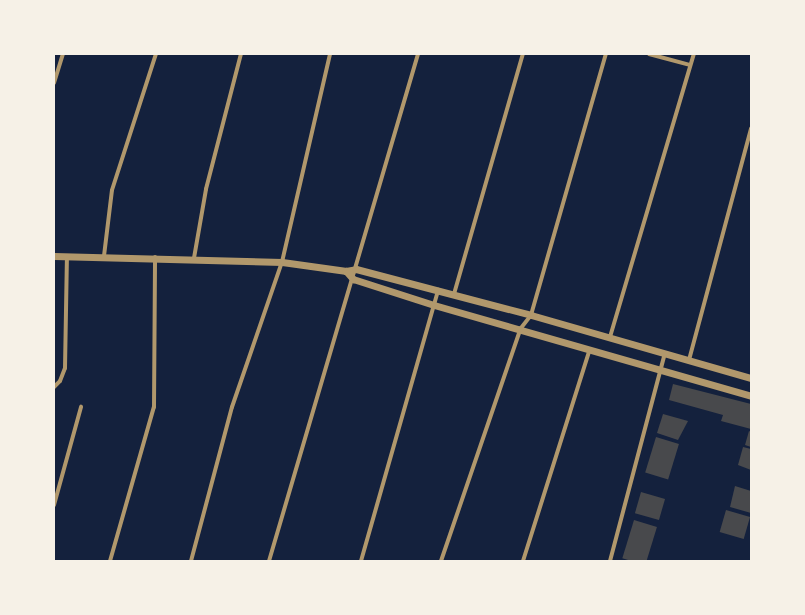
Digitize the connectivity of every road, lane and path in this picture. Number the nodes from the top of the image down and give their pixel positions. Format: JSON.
{"nodes":[{"id":1,"x":63,"y":54,"type":"edge"},
{"id":2,"x":156,"y":54,"type":"edge"},
{"id":3,"x":241,"y":54,"type":"edge"},
{"id":4,"x":330,"y":54,"type":"edge"},
{"id":5,"x":418,"y":54,"type":"edge"},
{"id":6,"x":523,"y":54,"type":"edge"},
{"id":7,"x":606,"y":54,"type":"edge"},
{"id":8,"x":649,"y":54,"type":"edge"},
{"id":9,"x":694,"y":54,"type":"edge"},
{"id":10,"x":690,"y":65,"type":"junction"},
{"id":11,"x":54,"y":83,"type":"edge"},
{"id":12,"x":751,"y":128,"type":"edge"},
{"id":13,"x":54,"y":256,"type":"edge"},
{"id":14,"x":67,"y":256,"type":"junction"},
{"id":15,"x":104,"y":256,"type":"junction"},
{"id":16,"x":155,"y":257,"type":"junction"},
{"id":17,"x":194,"y":258,"type":"junction"},
{"id":18,"x":282,"y":262,"type":"junction"},
{"id":19,"x":356,"y":269,"type":"junction"},
{"id":20,"x":346,"y":271,"type":"junction"},
{"id":21,"x":353,"y":279,"type":"junction"},
{"id":22,"x":438,"y":290,"type":"junction"},
{"id":23,"x":454,"y":294,"type":"junction"},
{"id":24,"x":434,"y":305,"type":"junction"},
{"id":25,"x":531,"y":315,"type":"junction"},
{"id":26,"x":521,"y":328,"type":"junction"},
{"id":27,"x":610,"y":337,"type":"junction"},
{"id":28,"x":590,"y":349,"type":"junction"},
{"id":29,"x":665,"y":353,"type":"junction"},
{"id":30,"x":689,"y":360,"type":"junction"},
{"id":31,"x":660,"y":370,"type":"junction"},
{"id":32,"x":751,"y":378,"type":"edge"},
{"id":33,"x":54,"y":387,"type":"edge"},
{"id":34,"x":751,"y":396,"type":"edge"},
{"id":35,"x":82,"y":407,"type":"dead end"},
{"id":36,"x":54,"y":505,"type":"edge"},
{"id":37,"x":110,"y":561,"type":"edge"},
{"id":38,"x":191,"y":561,"type":"edge"},
{"id":39,"x":269,"y":561,"type":"edge"},
{"id":40,"x":361,"y":561,"type":"edge"},
{"id":41,"x":441,"y":561,"type":"edge"},
{"id":42,"x":523,"y":561,"type":"edge"},
{"id":43,"x":610,"y":561,"type":"edge"}],
"edges":[{"from":1,"to":11,"type":"street"},
{"from":2,"to":15,"type":"street"},
{"from":3,"to":17,"type":"street"},
{"from":4,"to":18,"type":"street"},
{"from":5,"to":19,"type":"street"},
{"from":6,"to":23,"type":"street"},
{"from":7,"to":25,"type":"street"},
{"from":8,"to":10,"type":"street"},
{"from":9,"to":10,"type":"street"},
{"from":10,"to":27,"type":"street"},
{"from":12,"to":30,"type":"street"},
{"from":13,"to":14,"type":"street"},
{"from":14,"to":15,"type":"street"},
{"from":14,"to":33,"type":"street"},
{"from":15,"to":16,"type":"street"},
{"from":16,"to":17,"type":"street"},
{"from":16,"to":37,"type":"street"},
{"from":17,"to":18,"type":"street"},
{"from":18,"to":20,"type":"street"},
{"from":18,"to":38,"type":"street"},
{"from":19,"to":20,"type":"street"},
{"from":19,"to":21,"type":"street"},
{"from":19,"to":22,"type":"street"},
{"from":20,"to":21,"type":"street"},
{"from":21,"to":24,"type":"street"},
{"from":21,"to":39,"type":"street"},
{"from":22,"to":23,"type":"street"},
{"from":22,"to":24,"type":"street"},
{"from":23,"to":25,"type":"street"},
{"from":24,"to":26,"type":"street"},
{"from":24,"to":40,"type":"street"},
{"from":25,"to":26,"type":"street"},
{"from":25,"to":27,"type":"street"},
{"from":26,"to":28,"type":"street"},
{"from":26,"to":41,"type":"street"},
{"from":27,"to":29,"type":"street"},
{"from":28,"to":31,"type":"street"},
{"from":28,"to":42,"type":"street"},
{"from":29,"to":30,"type":"street"},
{"from":29,"to":31,"type":"street"},
{"from":30,"to":32,"type":"street"},
{"from":31,"to":34,"type":"street"},
{"from":31,"to":43,"type":"street"},
{"from":35,"to":36,"type":"street"}]}
